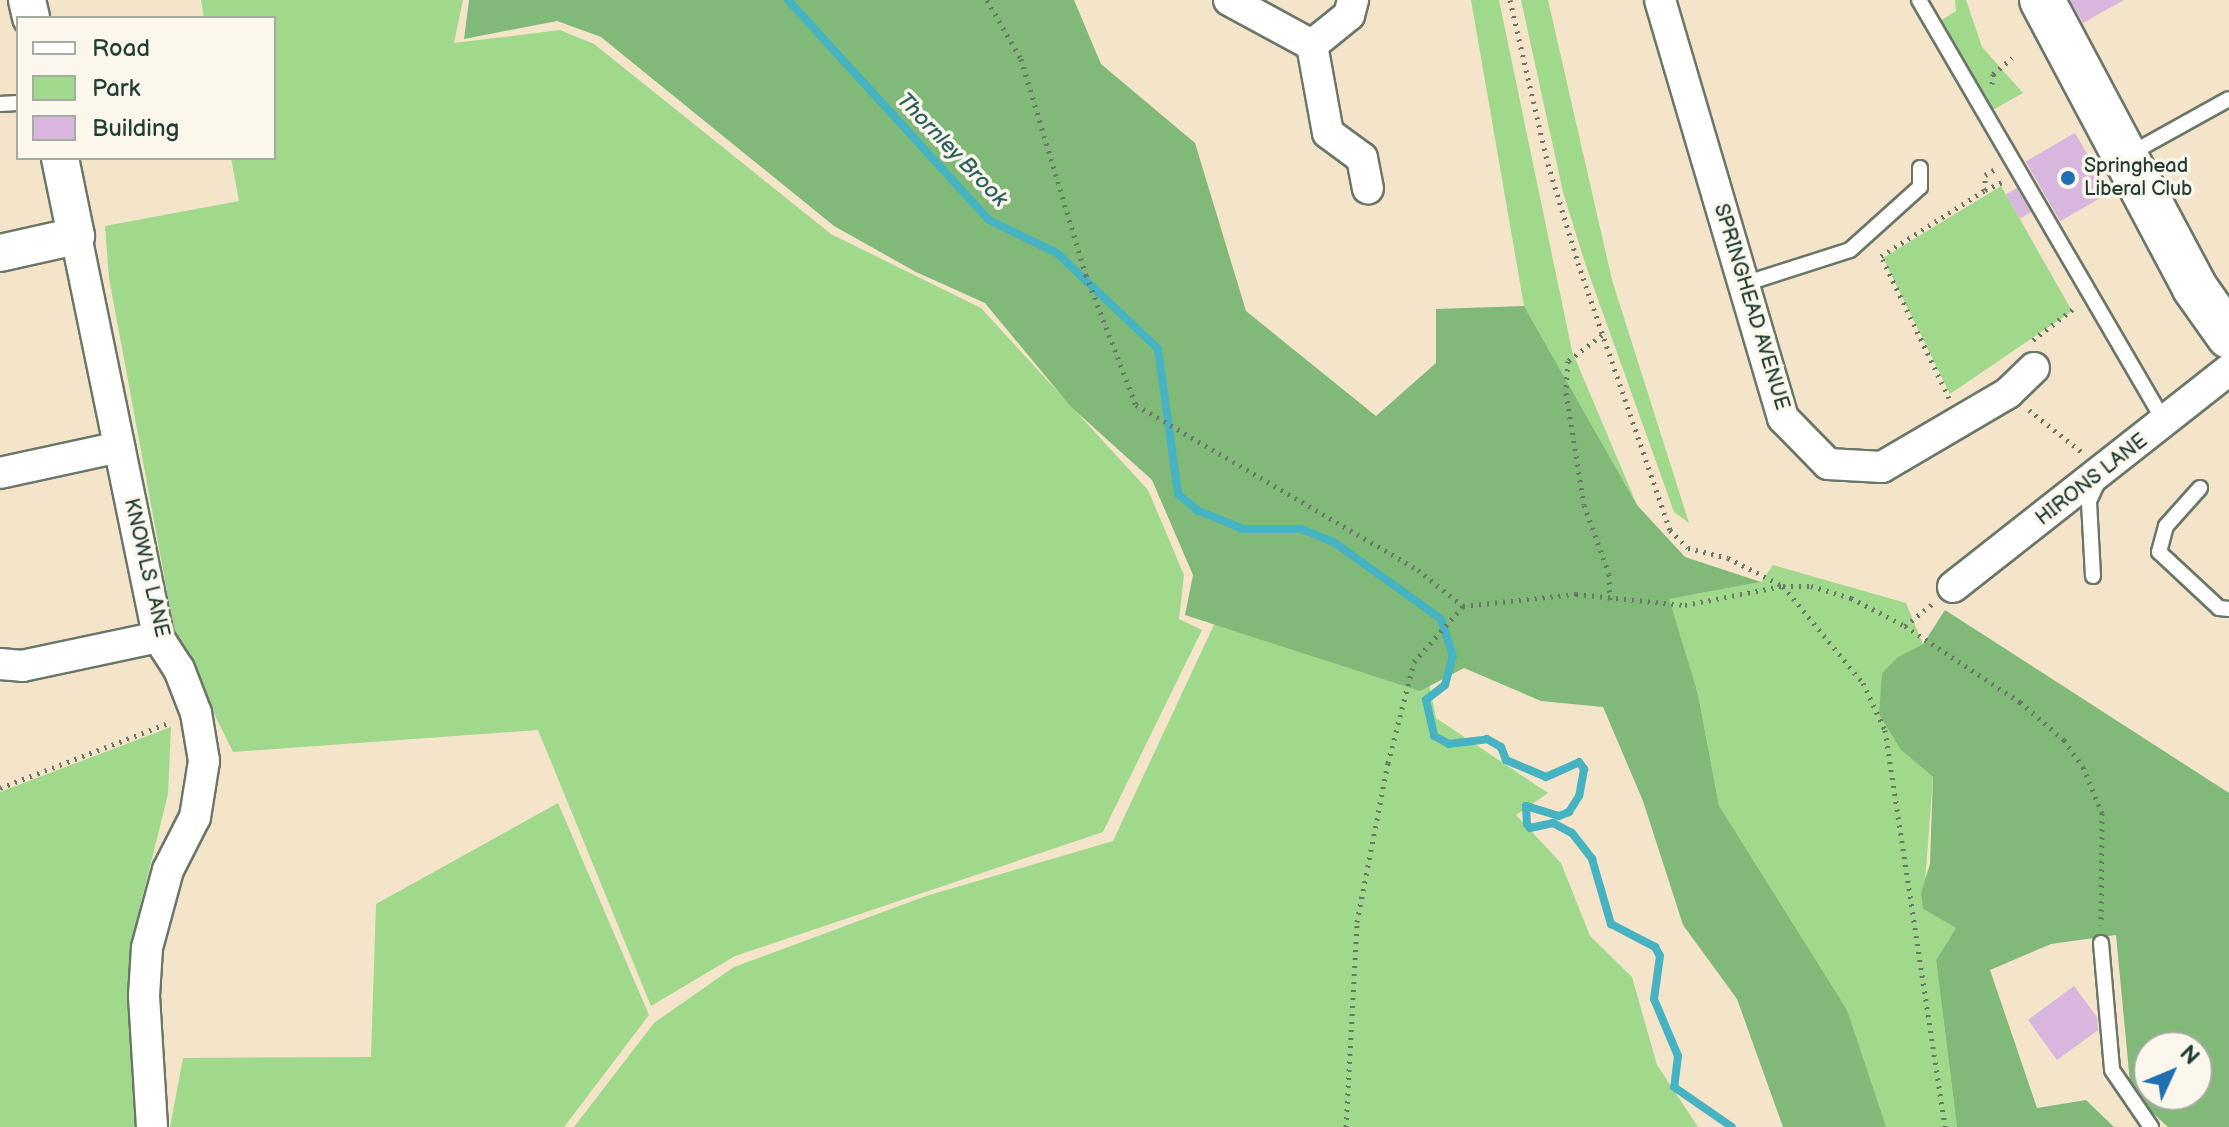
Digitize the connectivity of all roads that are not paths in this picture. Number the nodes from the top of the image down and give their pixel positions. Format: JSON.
{"nodes":[{"id":1,"x":1229,"y":0,"type":"edge"},
{"id":2,"x":1353,"y":0,"type":"edge"},
{"id":3,"x":1660,"y":0,"type":"edge"},
{"id":4,"x":1919,"y":0,"type":"edge"},
{"id":5,"x":2042,"y":0,"type":"edge"},
{"id":6,"x":1312,"y":45,"type":"junction"},
{"id":7,"x":2229,"y":99,"type":"edge"},
{"id":8,"x":2126,"y":156,"type":"junction"},
{"id":9,"x":60,"y":160,"type":"edge"},
{"id":10,"x":1920,"y":168,"type":"dead end"},
{"id":11,"x":1368,"y":188,"type":"dead end"},
{"id":12,"x":76,"y":236,"type":"junction"},
{"id":13,"x":0,"y":253,"type":"edge"},
{"id":14,"x":1744,"y":284,"type":"junction"},
{"id":15,"x":2229,"y":336,"type":"edge"},
{"id":16,"x":2030,"y":356,"type":"road end"},
{"id":17,"x":2229,"y":370,"type":"edge"},
{"id":18,"x":2165,"y":423,"type":"junction"},
{"id":19,"x":119,"y":447,"type":"junction"},
{"id":20,"x":0,"y":473,"type":"edge"},
{"id":21,"x":2104,"y":473,"type":"junction"},
{"id":22,"x":2200,"y":488,"type":"dead end"},
{"id":23,"x":2093,"y":576,"type":"dead end"},
{"id":24,"x":1953,"y":587,"type":"road end"},
{"id":25,"x":2229,"y":609,"type":"edge"},
{"id":26,"x":158,"y":637,"type":"junction"},
{"id":27,"x":0,"y":664,"type":"edge"},
{"id":28,"x":2101,"y":943,"type":"road end"},
{"id":29,"x":152,"y":1127,"type":"edge"},
{"id":30,"x":2151,"y":1127,"type":"edge"}],
"edges":[{"from":1,"to":6,"type":"street"},
{"from":2,"to":6,"type":"street"},
{"from":3,"to":14,"type":"street","name":"SPRINGHEAD AVENUE"},
{"from":4,"to":18,"type":"lane"},
{"from":5,"to":8,"type":"main road"},
{"from":6,"to":11,"type":"street"},
{"from":7,"to":8,"type":"lane"},
{"from":8,"to":15,"type":"main road"},
{"from":9,"to":12,"type":"street"},
{"from":10,"to":14,"type":"lane"},
{"from":12,"to":13,"type":"street"},
{"from":12,"to":19,"type":"street","name":"KNOWLS LANE"},
{"from":14,"to":16,"type":"street","name":"SPRINGHEAD AVENUE"},
{"from":17,"to":18,"type":"street","name":"HIRONS LANE"},
{"from":18,"to":21,"type":"street","name":"HIRONS LANE"},
{"from":19,"to":20,"type":"street"},
{"from":19,"to":26,"type":"street","name":"KNOWLS LANE"},
{"from":21,"to":23,"type":"lane"},
{"from":21,"to":24,"type":"street","name":"HIRONS LANE"},
{"from":22,"to":25,"type":"lane"},
{"from":26,"to":27,"type":"street"},
{"from":26,"to":29,"type":"street","name":"KNOWLS LANE"},
{"from":28,"to":30,"type":"lane"}]}
